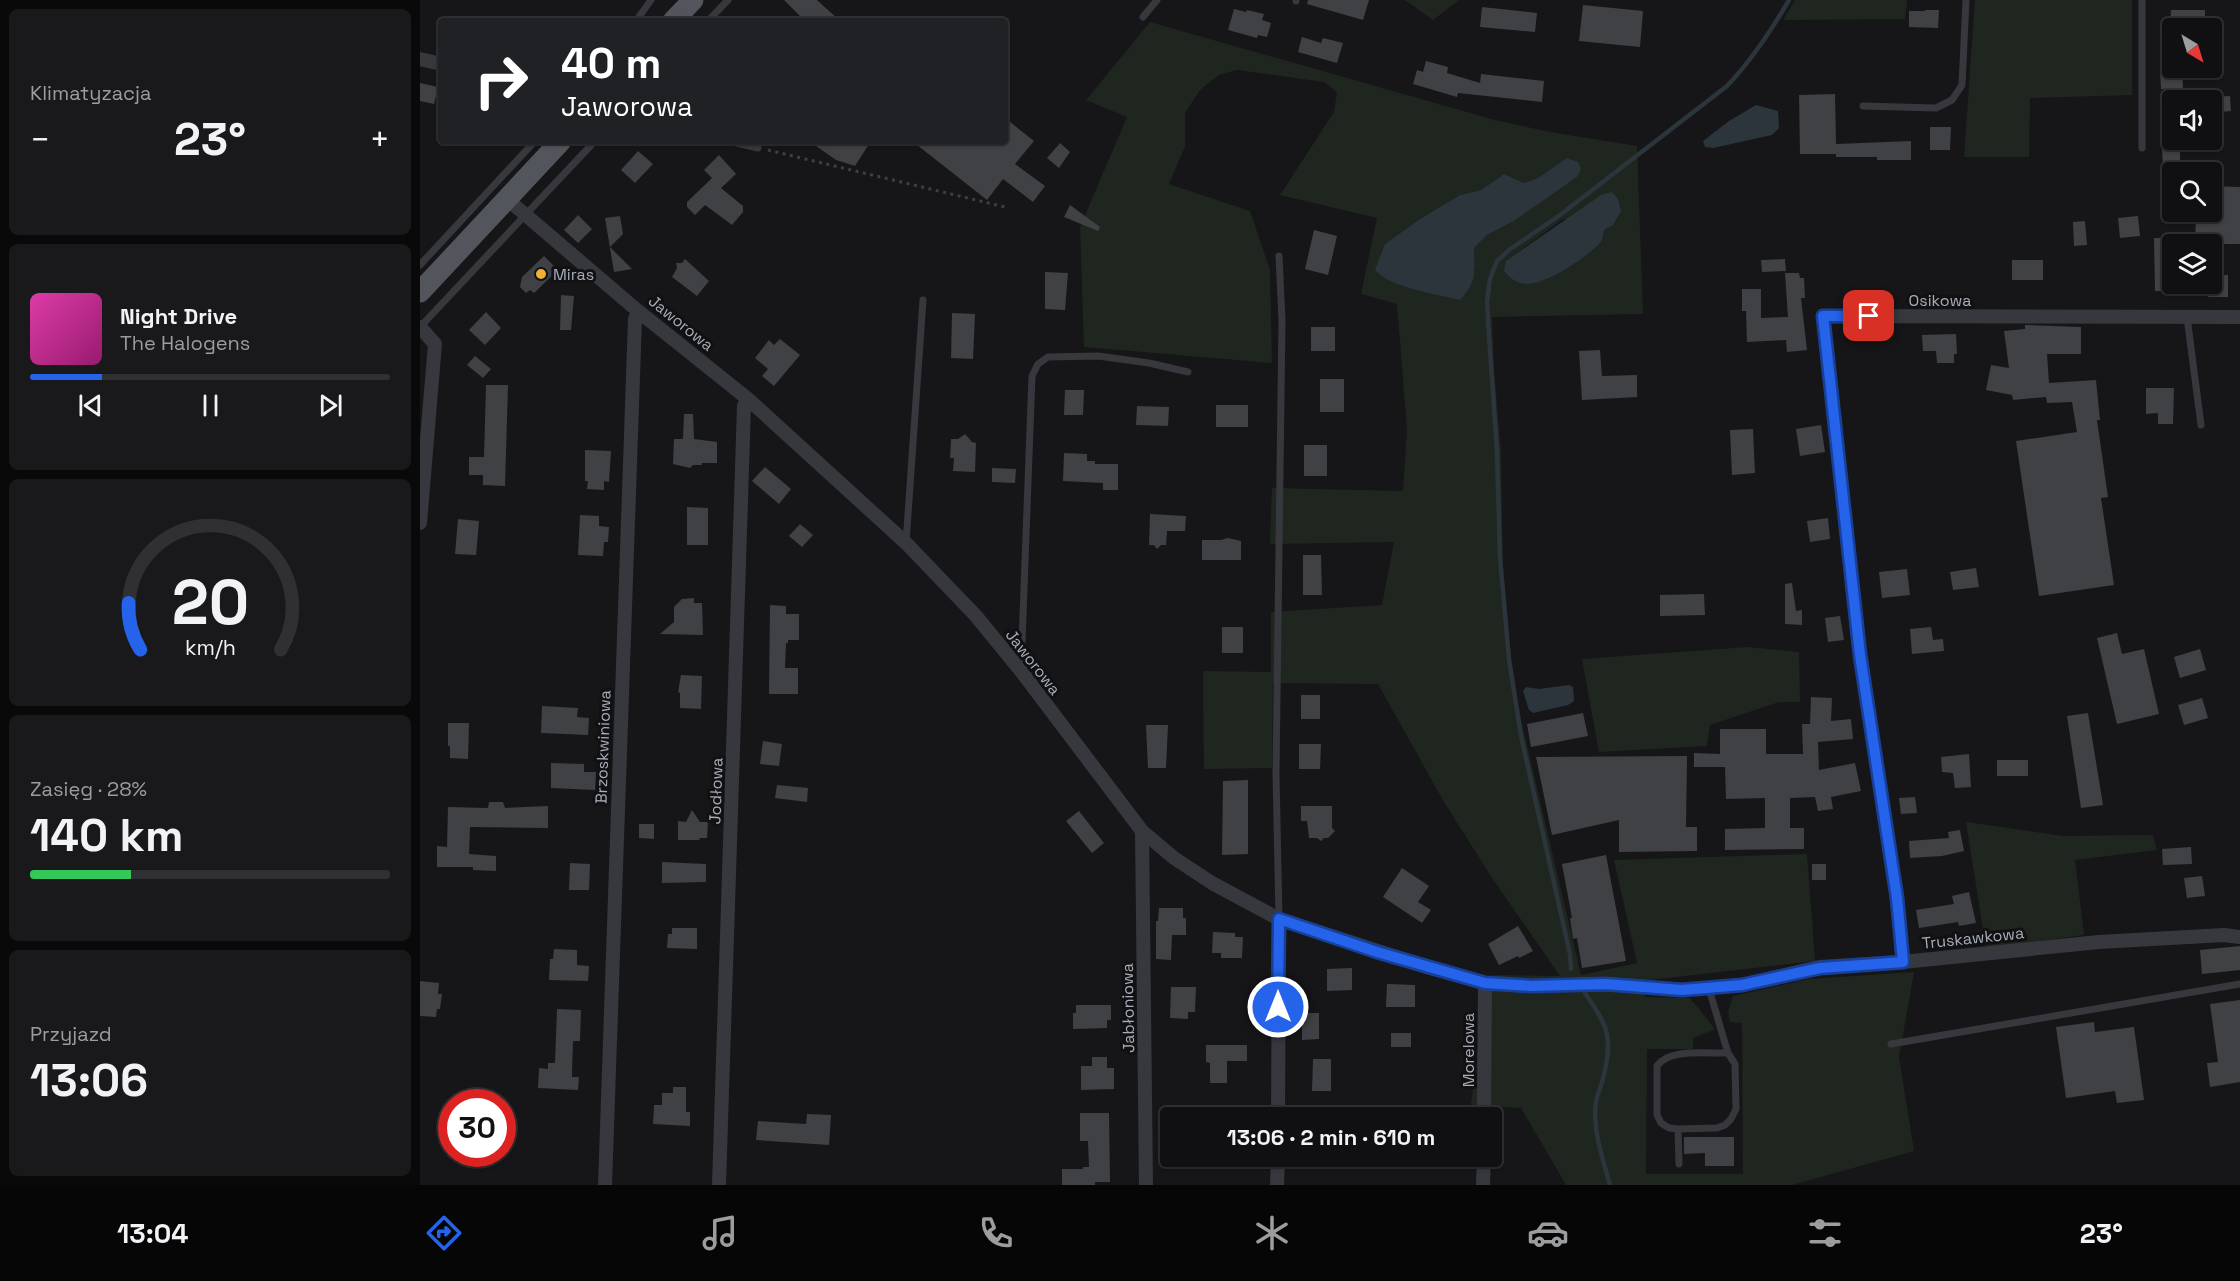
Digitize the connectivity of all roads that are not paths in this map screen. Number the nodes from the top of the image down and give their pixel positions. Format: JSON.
{"nodes":[{"id":1,"x":651,"y":0,"type":"edge"},
{"id":2,"x":693,"y":0,"type":"edge"},
{"id":3,"x":728,"y":0,"type":"edge"},
{"id":4,"x":1157,"y":0,"type":"edge"},
{"id":5,"x":1966,"y":0,"type":"edge"},
{"id":6,"x":2142,"y":0,"type":"edge"},
{"id":7,"x":1143,"y":17,"type":"dead end"},
{"id":8,"x":638,"y":18,"type":"edge"},
{"id":9,"x":676,"y":18,"type":"edge"},
{"id":10,"x":711,"y":18,"type":"edge"},
{"id":11,"x":420,"y":59,"type":"edge"},
{"id":12,"x":438,"y":63,"type":"edge"},
{"id":13,"x":1863,"y":106,"type":"dead end"},
{"id":14,"x":532,"y":144,"type":"edge"},
{"id":15,"x":558,"y":144,"type":"edge"},
{"id":16,"x":592,"y":144,"type":"edge"},
{"id":17,"x":741,"y":144,"type":"edge"},
{"id":18,"x":758,"y":148,"type":"road end"},
{"id":19,"x":2142,"y":148,"type":"dead end"},
{"id":20,"x":507,"y":199,"type":"junction"},
{"id":21,"x":526,"y":214,"type":"junction"},
{"id":22,"x":1279,"y":256,"type":"dead end"},
{"id":23,"x":420,"y":265,"type":"edge"},
{"id":24,"x":420,"y":292,"type":"edge"},
{"id":25,"x":923,"y":300,"type":"dead end"},
{"id":26,"x":638,"y":311,"type":"junction"},
{"id":27,"x":2187,"y":317,"type":"junction"},
{"id":28,"x":2240,"y":317,"type":"edge"},
{"id":29,"x":420,"y":327,"type":"edge"},
{"id":30,"x":1188,"y":372,"type":"dead end"},
{"id":31,"x":748,"y":399,"type":"junction"},
{"id":32,"x":2201,"y":425,"type":"dead end"},
{"id":33,"x":420,"y":523,"type":"edge"},
{"id":34,"x":906,"y":543,"type":"junction"},
{"id":35,"x":1021,"y":671,"type":"junction"},
{"id":36,"x":1142,"y":831,"type":"junction"},
{"id":37,"x":1279,"y":919,"type":"junction"},
{"id":38,"x":2240,"y":937,"type":"edge"},
{"id":39,"x":1903,"y":962,"type":"junction"},
{"id":40,"x":1485,"y":983,"type":"junction"},
{"id":41,"x":1605,"y":984,"type":"joint"},
{"id":42,"x":2240,"y":984,"type":"edge"},
{"id":43,"x":1709,"y":989,"type":"junction"},
{"id":44,"x":1891,"y":1044,"type":"dead end"},
{"id":45,"x":1728,"y":1053,"type":"junction"},
{"id":46,"x":1278,"y":1107,"type":"edge"},
{"id":47,"x":1484,"y":1107,"type":"edge"},
{"id":48,"x":1678,"y":1129,"type":"junction"},
{"id":49,"x":1679,"y":1164,"type":"dead end"},
{"id":50,"x":1278,"y":1167,"type":"edge"},
{"id":51,"x":1484,"y":1167,"type":"edge"},
{"id":52,"x":605,"y":1185,"type":"edge"},
{"id":53,"x":719,"y":1185,"type":"edge"},
{"id":54,"x":1146,"y":1185,"type":"edge"},
{"id":55,"x":1277,"y":1185,"type":"edge"},
{"id":56,"x":1483,"y":1185,"type":"edge"}],
"edges":[{"from":1,"to":8,"type":"lane"},
{"from":2,"to":9,"type":"main road"},
{"from":3,"to":10,"type":"lane"},
{"from":4,"to":7,"type":"lane"},
{"from":5,"to":13,"type":"lane"},
{"from":6,"to":19,"type":"lane"},
{"from":11,"to":12,"type":"street"},
{"from":14,"to":23,"type":"lane"},
{"from":15,"to":20,"type":"main road"},
{"from":16,"to":21,"type":"lane"},
{"from":17,"to":18,"type":"lane"},
{"from":20,"to":21,"type":"street","name":"Jaworowa"},
{"from":20,"to":24,"type":"main road"},
{"from":21,"to":26,"type":"street","name":"Jaworowa"},
{"from":21,"to":29,"type":"lane"},
{"from":22,"to":37,"type":"lane"},
{"from":25,"to":34,"type":"lane"},
{"from":26,"to":31,"type":"street","name":"Jaworowa"},
{"from":26,"to":52,"type":"street","name":"Brzoskwiniowa"},
{"from":27,"to":28,"type":"street","name":"Osikowa"},
{"from":27,"to":32,"type":"lane"},
{"from":27,"to":39,"type":"street","name":"Osikowa"},
{"from":29,"to":33,"type":"street"},
{"from":30,"to":35,"type":"lane"},
{"from":31,"to":34,"type":"street","name":"Jaworowa"},
{"from":31,"to":53,"type":"street","name":"Jodłowa"},
{"from":34,"to":35,"type":"street","name":"Jaworowa"},
{"from":35,"to":36,"type":"street","name":"Jaworowa"},
{"from":36,"to":37,"type":"street","name":"Jaworowa"},
{"from":36,"to":54,"type":"street","name":"Jabłoniowa"},
{"from":37,"to":40,"type":"street","name":"Jaworowa"},
{"from":37,"to":46,"type":"street"},
{"from":38,"to":39,"type":"street","name":"Truskawkowa"},
{"from":39,"to":43,"type":"street","name":"Truskawkowa"},
{"from":40,"to":41,"type":"street","name":"Jaworowa"},
{"from":40,"to":47,"type":"street","name":"Morelowa"},
{"from":41,"to":43,"type":"street","name":"Truskawkowa"},
{"from":42,"to":44,"type":"lane"},
{"from":43,"to":45,"type":"lane"},
{"from":45,"to":48,"type":"lane"},
{"from":45,"to":48,"type":"lane"},
{"from":48,"to":49,"type":"lane"},
{"from":50,"to":55,"type":"street"},
{"from":51,"to":56,"type":"street"}]}
